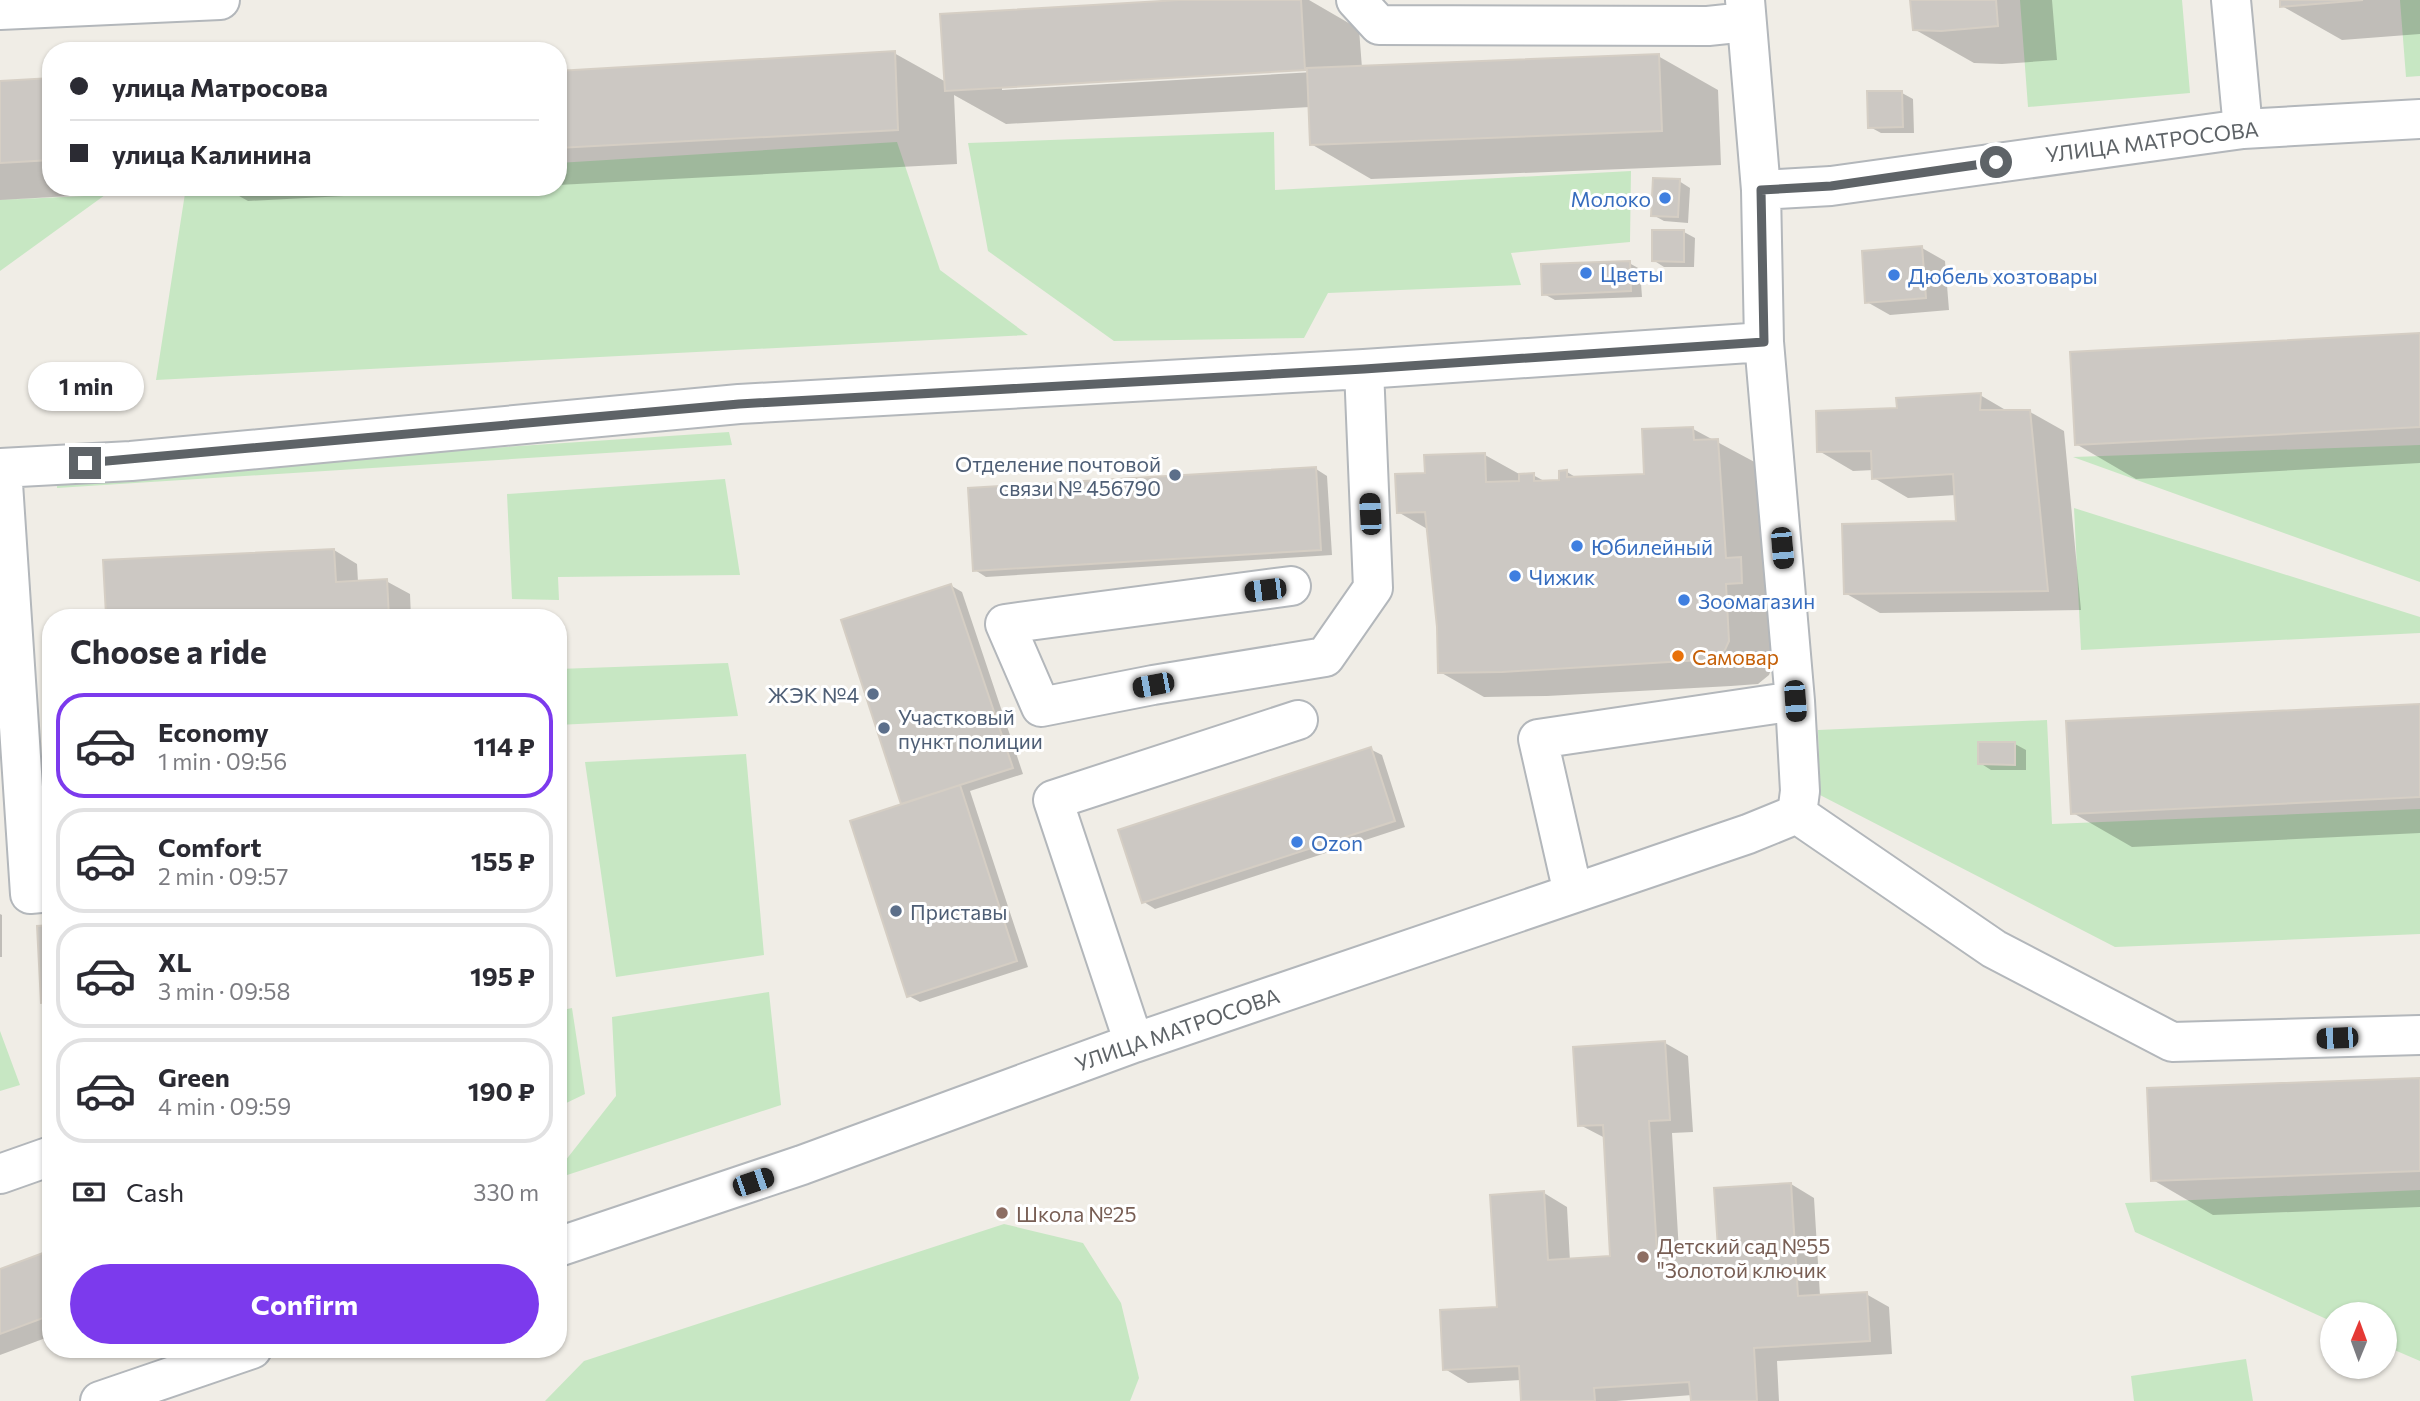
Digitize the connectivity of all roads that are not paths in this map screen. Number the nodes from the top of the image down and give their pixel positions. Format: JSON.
{"nodes":[{"id":1,"x":220,"y":0,"type":"edge"},
{"id":2,"x":1356,"y":0,"type":"edge"},
{"id":3,"x":2231,"y":0,"type":"edge"},
{"id":4,"x":157,"y":2,"type":"edge"},
{"id":5,"x":0,"y":10,"type":"edge"},
{"id":6,"x":1746,"y":11,"type":"edge"},
{"id":7,"x":2420,"y":119,"type":"edge"},
{"id":8,"x":2243,"y":129,"type":"junction"},
{"id":9,"x":1761,"y":190,"type":"junction"},
{"id":10,"x":1764,"y":342,"type":"junction"},
{"id":11,"x":1364,"y":369,"type":"junction"},
{"id":12,"x":1,"y":468,"type":"edge"},
{"id":13,"x":1291,"y":586,"type":"dead end"},
{"id":14,"x":1795,"y":701,"type":"junction"},
{"id":15,"x":1298,"y":720,"type":"dead end"},
{"id":16,"x":1797,"y":814,"type":"junction"},
{"id":17,"x":42,"y":893,"type":"edge"},
{"id":18,"x":1573,"y":893,"type":"junction"},
{"id":19,"x":2420,"y":1035,"type":"edge"},
{"id":20,"x":1134,"y":1043,"type":"junction"},
{"id":21,"x":42,"y":1159,"type":"edge"},
{"id":22,"x":0,"y":1174,"type":"edge"},
{"id":23,"x":567,"y":1244,"type":"edge"},
{"id":24,"x":226,"y":1358,"type":"edge"},
{"id":25,"x":100,"y":1401,"type":"edge"}],
"edges":[{"from":1,"to":4,"type":"street"},
{"from":2,"to":6,"type":"street"},
{"from":3,"to":8,"type":"street"},
{"from":4,"to":5,"type":"street"},
{"from":6,"to":9,"type":"street"},
{"from":7,"to":8,"type":"street","name":"УЛИЦА МАТРОСОВА"},
{"from":8,"to":9,"type":"street","name":"УЛИЦА МАТРОСОВА"},
{"from":9,"to":10,"type":"street"},
{"from":10,"to":11,"type":"street"},
{"from":10,"to":14,"type":"street"},
{"from":11,"to":12,"type":"street"},
{"from":11,"to":13,"type":"street"},
{"from":12,"to":17,"type":"street"},
{"from":14,"to":16,"type":"street"},
{"from":14,"to":18,"type":"street"},
{"from":15,"to":20,"type":"street"},
{"from":16,"to":18,"type":"street","name":"УЛИЦА МАТРОСОВА"},
{"from":16,"to":19,"type":"street"},
{"from":18,"to":20,"type":"street","name":"УЛИЦА МАТРОСОВА"},
{"from":20,"to":23,"type":"street","name":"УЛИЦА МАТРОСОВА"},
{"from":21,"to":22,"type":"street"},
{"from":24,"to":25,"type":"street"}]}
